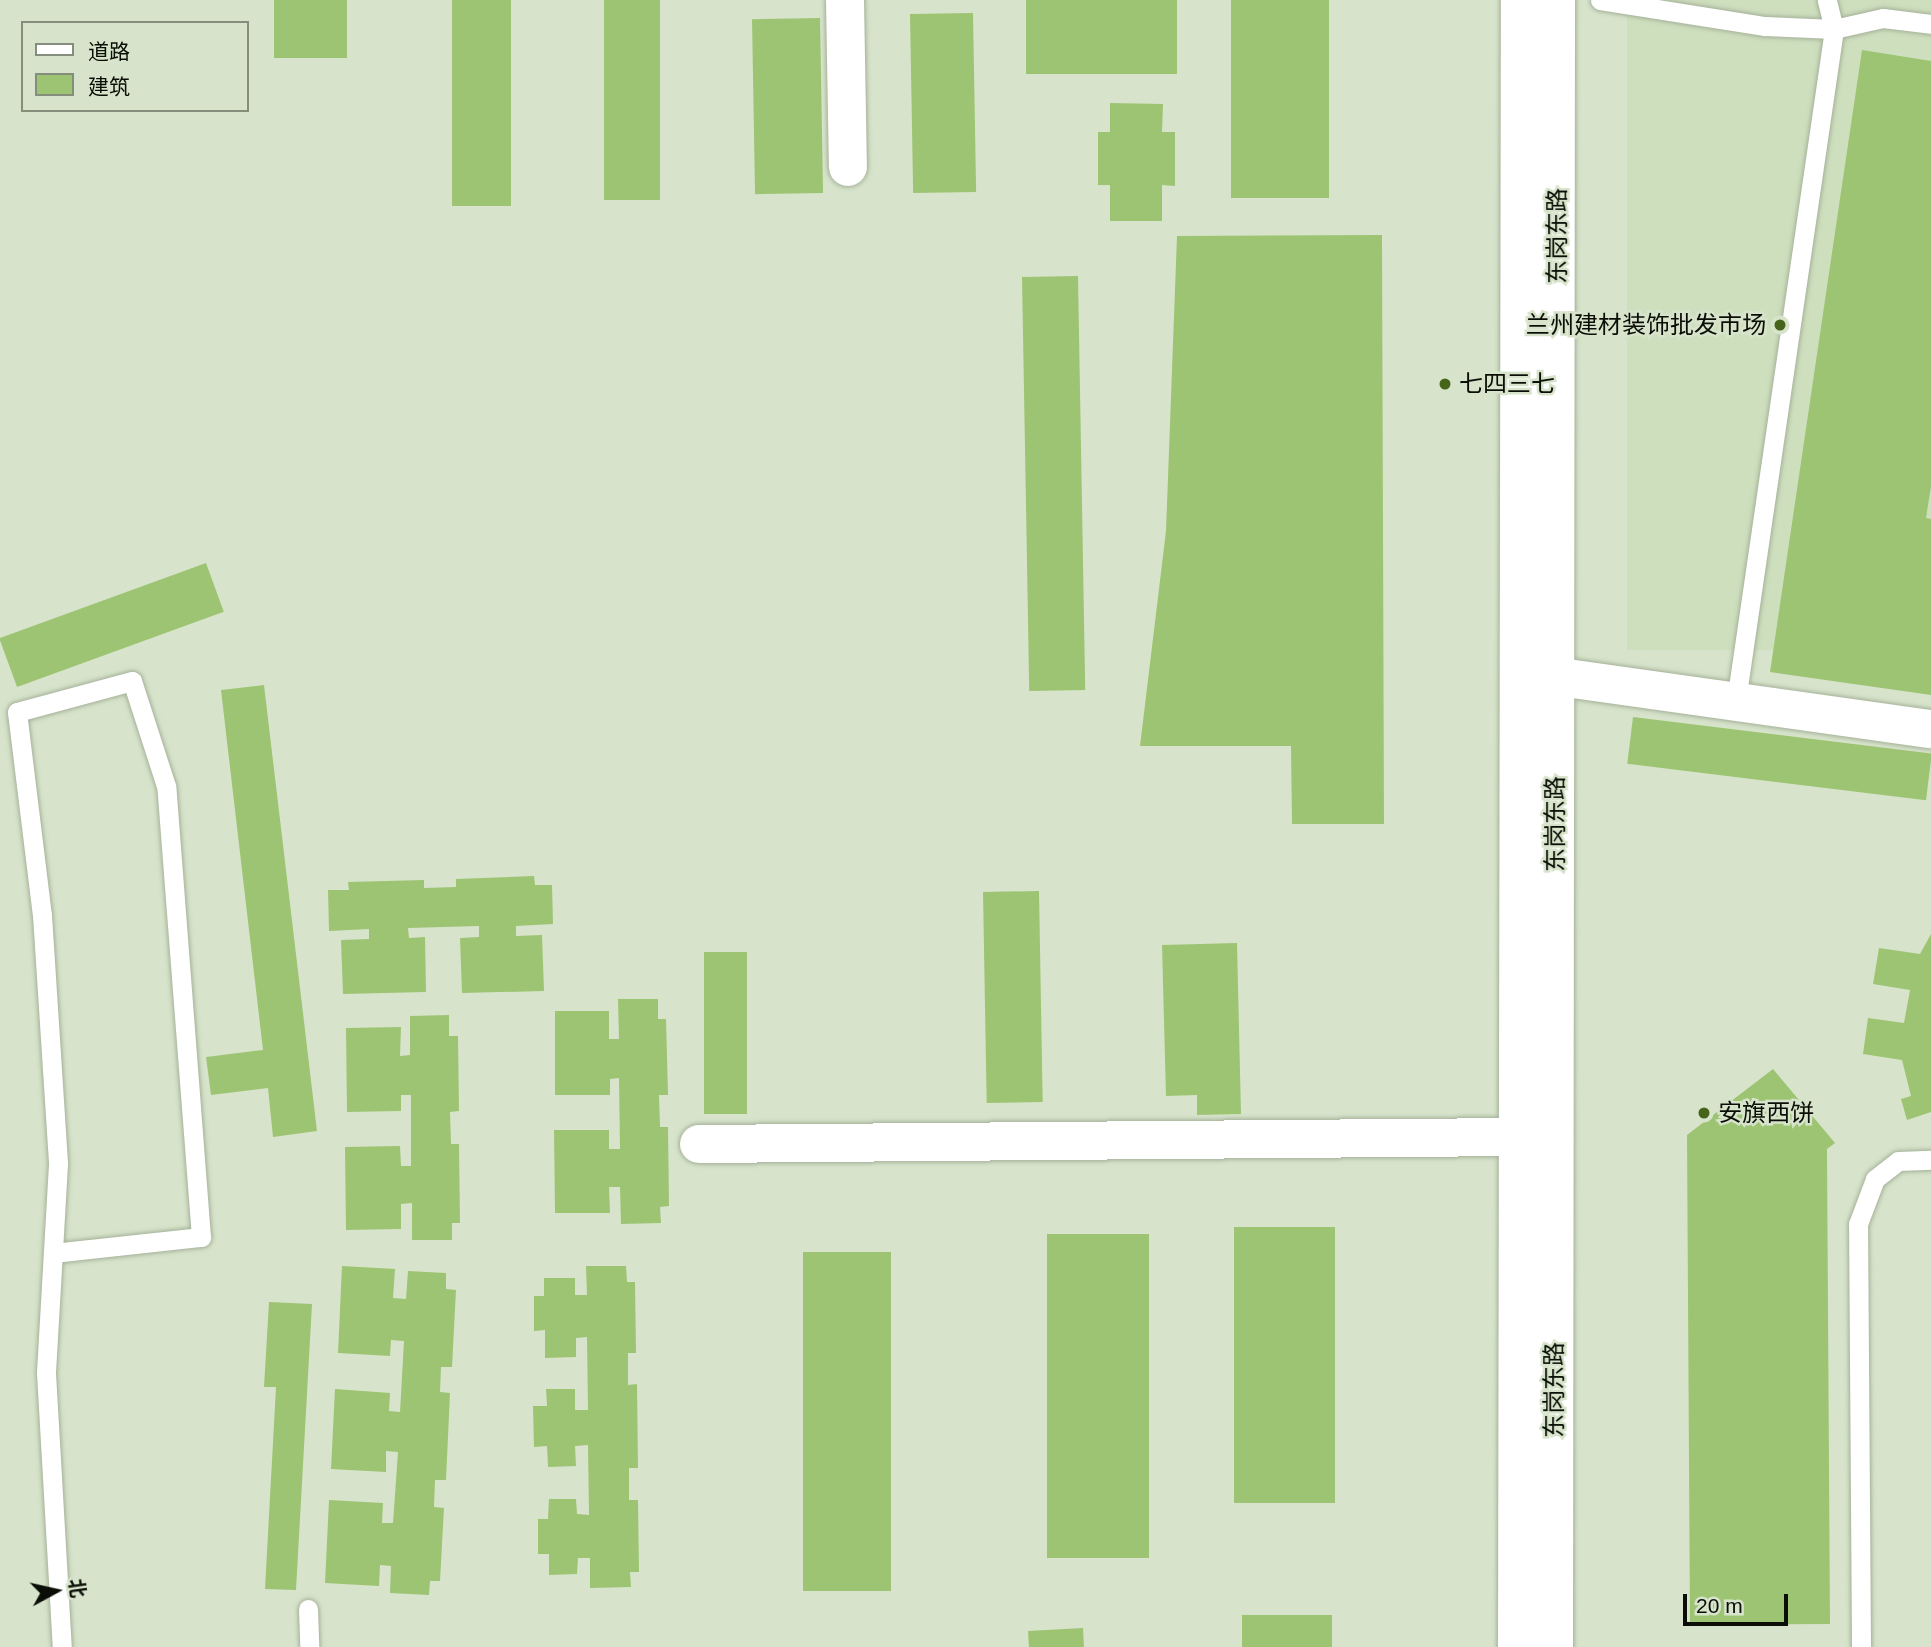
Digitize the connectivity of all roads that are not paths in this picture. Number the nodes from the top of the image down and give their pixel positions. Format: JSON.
{"nodes":[{"id":1,"x":845,"y":0,"type":"edge"},
{"id":2,"x":1520,"y":0,"type":"edge"},
{"id":3,"x":1556,"y":0,"type":"edge"},
{"id":4,"x":1600,"y":0,"type":"edge"},
{"id":5,"x":1827,"y":0,"type":"edge"},
{"id":6,"x":1931,"y":24,"type":"edge"},
{"id":7,"x":1834,"y":30,"type":"junction"},
{"id":8,"x":848,"y":167,"type":"dead end"},
{"id":9,"x":1519,"y":671,"type":"junction"},
{"id":10,"x":1556,"y":676,"type":"junction"},
{"id":11,"x":1736,"y":701,"type":"junction"},
{"id":12,"x":1931,"y":729,"type":"edge"},
{"id":13,"x":1517,"y":1137,"type":"junction"},
{"id":14,"x":699,"y":1144,"type":"dead end"},
{"id":15,"x":1931,"y":1160,"type":"edge"},
{"id":16,"x":53,"y":1253,"type":"junction"},
{"id":17,"x":308,"y":1609,"type":"dead end"},
{"id":18,"x":62,"y":1647,"type":"edge"},
{"id":19,"x":309,"y":1647,"type":"edge"},
{"id":20,"x":1517,"y":1647,"type":"edge"},
{"id":21,"x":1554,"y":1647,"type":"edge"},
{"id":22,"x":1861,"y":1647,"type":"edge"}],
"edges":[{"from":1,"to":8,"type":"main road"},
{"from":2,"to":9,"type":"main road","name":"东岗东路"},
{"from":3,"to":10,"type":"main road","name":"东岗东路"},
{"from":4,"to":7,"type":"lane"},
{"from":5,"to":7,"type":"lane"},
{"from":6,"to":7,"type":"lane"},
{"from":7,"to":11,"type":"lane"},
{"from":9,"to":10,"type":"main road"},
{"from":9,"to":13,"type":"main road","name":"东岗东路"},
{"from":10,"to":11,"type":"main road"},
{"from":10,"to":21,"type":"main road","name":"东岗东路"},
{"from":11,"to":12,"type":"main road"},
{"from":13,"to":14,"type":"main road"},
{"from":13,"to":20,"type":"main road","name":"东岗东路"},
{"from":15,"to":22,"type":"lane"},
{"from":16,"to":16,"type":"lane"},
{"from":16,"to":18,"type":"lane"},
{"from":17,"to":19,"type":"lane"}]}
